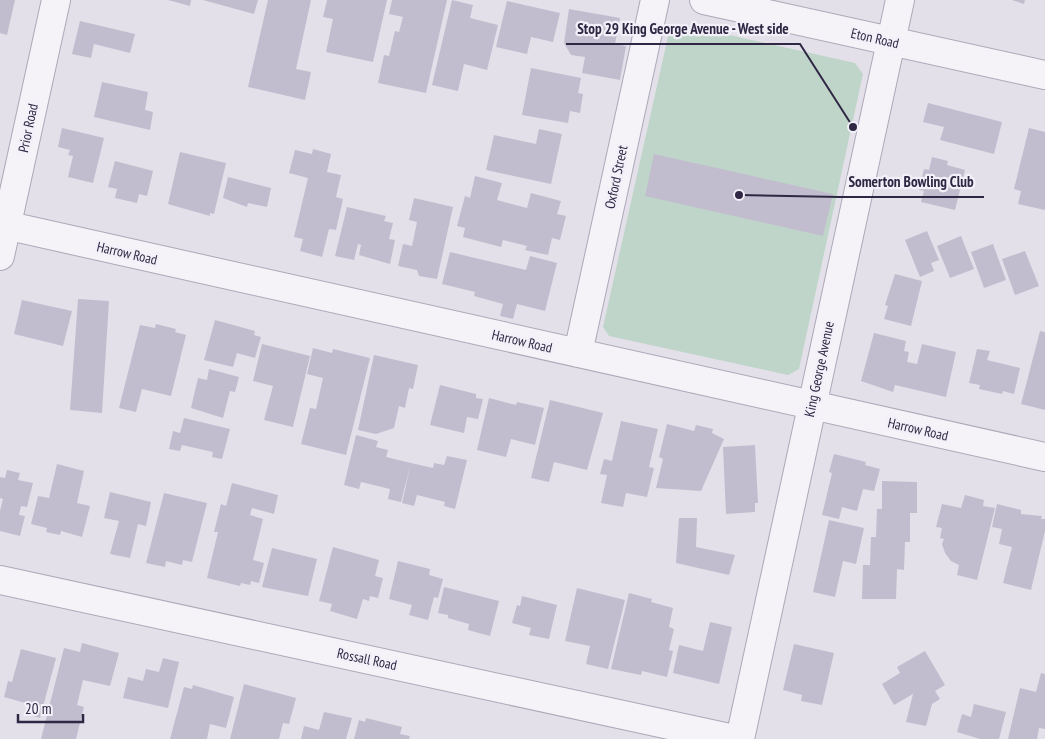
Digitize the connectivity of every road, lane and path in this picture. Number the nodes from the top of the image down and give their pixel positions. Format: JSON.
{"nodes":[{"id":1,"x":56,"y":0,"type":"edge"},
{"id":2,"x":655,"y":0,"type":"edge"},
{"id":3,"x":704,"y":0,"type":"edge"},
{"id":4,"x":900,"y":0,"type":"edge"},
{"id":5,"x":891,"y":42,"type":"junction"},
{"id":6,"x":1045,"y":76,"type":"edge"},
{"id":7,"x":3,"y":225,"type":"edge"},
{"id":8,"x":0,"y":256,"type":"edge"},
{"id":9,"x":578,"y":353,"type":"junction"},
{"id":10,"x":811,"y":405,"type":"junction"},
{"id":11,"x":1045,"y":457,"type":"edge"},
{"id":12,"x":0,"y":580,"type":"edge"},
{"id":13,"x":734,"y":739,"type":"edge"},
{"id":14,"x":740,"y":739,"type":"edge"}],
"edges":[{"from":1,"to":7,"type":"street","name":"Prior Road"},
{"from":2,"to":9,"type":"street","name":"Oxford Street"},
{"from":3,"to":5,"type":"street","name":"Eton Road"},
{"from":4,"to":5,"type":"street","name":"King George Avenue"},
{"from":5,"to":6,"type":"street","name":"Eton Road"},
{"from":5,"to":10,"type":"street","name":"King George Avenue"},
{"from":7,"to":8,"type":"street","name":"Prior Road"},
{"from":7,"to":9,"type":"street","name":"Harrow Road"},
{"from":9,"to":10,"type":"street","name":"Harrow Road"},
{"from":10,"to":11,"type":"street","name":"Harrow Road"},
{"from":10,"to":14,"type":"street","name":"King George Avenue"},
{"from":12,"to":13,"type":"street","name":"Rossall Road"}]}
